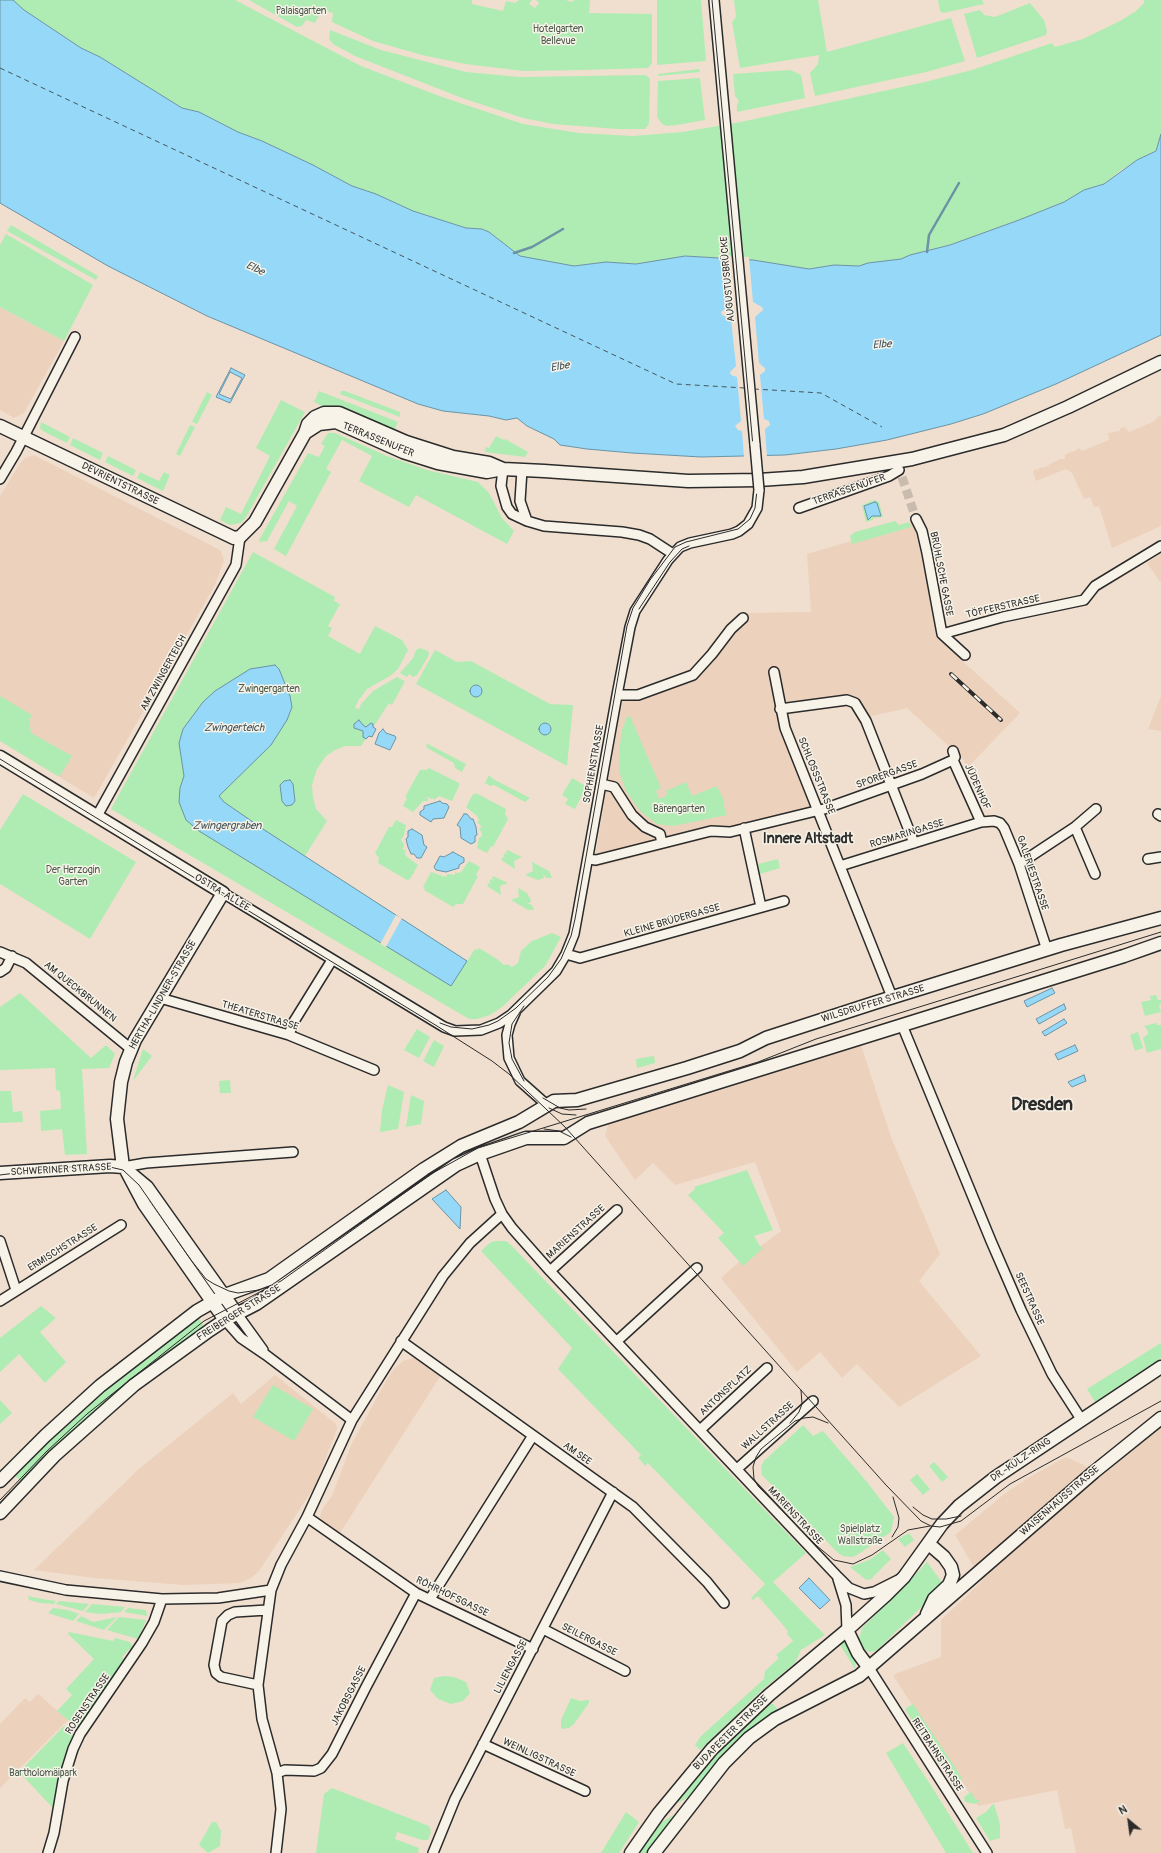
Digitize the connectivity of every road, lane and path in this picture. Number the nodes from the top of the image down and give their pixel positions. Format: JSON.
{"nodes":[{"id":1,"x":714,"y":0,"type":"edge"},
{"id":2,"x":75,"y":336,"type":"dead end"},
{"id":3,"x":1161,"y":362,"type":"edge"},
{"id":4,"x":0,"y":426,"type":"edge"},
{"id":5,"x":23,"y":437,"type":"junction"},
{"id":6,"x":503,"y":470,"type":"junction"},
{"id":7,"x":522,"y":470,"type":"junction"},
{"id":8,"x":899,"y":470,"type":"junction"},
{"id":9,"x":0,"y":479,"type":"edge"},
{"id":10,"x":759,"y":490,"type":"joint"},
{"id":11,"x":799,"y":508,"type":"dead end"},
{"id":12,"x":916,"y":519,"type":"tunnel mouth"},
{"id":13,"x":527,"y":522,"type":"junction"},
{"id":14,"x":240,"y":537,"type":"junction"},
{"id":15,"x":1161,"y":546,"type":"edge"},
{"id":16,"x":673,"y":554,"type":"junction"},
{"id":17,"x":743,"y":618,"type":"dead end"},
{"id":18,"x":942,"y":634,"type":"junction"},
{"id":19,"x":965,"y":655,"type":"dead end"},
{"id":20,"x":774,"y":672,"type":"dead end"},
{"id":21,"x":617,"y":695,"type":"junction"},
{"id":22,"x":780,"y":709,"type":"junction"},
{"id":23,"x":953,"y":755,"type":"joint"},
{"id":24,"x":1,"y":759,"type":"edge"},
{"id":25,"x":602,"y":784,"type":"junction"},
{"id":26,"x":891,"y":785,"type":"junction"},
{"id":27,"x":1096,"y":810,"type":"dead end"},
{"id":28,"x":818,"y":811,"type":"junction"},
{"id":29,"x":97,"y":816,"type":"junction"},
{"id":30,"x":981,"y":822,"type":"junction"},
{"id":31,"x":1075,"y":827,"type":"junction"},
{"id":32,"x":744,"y":828,"type":"junction"},
{"id":33,"x":662,"y":843,"type":"junction"},
{"id":34,"x":914,"y":843,"type":"junction"},
{"id":35,"x":1161,"y":857,"type":"edge"},
{"id":36,"x":588,"y":859,"type":"junction"},
{"id":37,"x":1148,"y":859,"type":"dead end"},
{"id":38,"x":1019,"y":864,"type":"junction"},
{"id":39,"x":840,"y":866,"type":"junction"},
{"id":40,"x":1095,"y":874,"type":"dead end"},
{"id":41,"x":223,"y":893,"type":"junction"},
{"id":42,"x":784,"y":901,"type":"dead end"},
{"id":43,"x":761,"y":907,"type":"junction"},
{"id":44,"x":1161,"y":918,"type":"edge"},
{"id":45,"x":1161,"y":943,"type":"edge"},
{"id":46,"x":1047,"y":950,"type":"junction"},
{"id":47,"x":0,"y":952,"type":"edge"},
{"id":48,"x":566,"y":954,"type":"junction"},
{"id":49,"x":12,"y":956,"type":"junction"},
{"id":50,"x":332,"y":960,"type":"junction"},
{"id":51,"x":0,"y":972,"type":"edge"},
{"id":52,"x":892,"y":997,"type":"junction"},
{"id":53,"x":160,"y":998,"type":"junction"},
{"id":54,"x":522,"y":1005,"type":"junction"},
{"id":55,"x":902,"y":1025,"type":"junction"},
{"id":56,"x":444,"y":1027,"type":"joint"},
{"id":57,"x":289,"y":1035,"type":"junction"},
{"id":58,"x":131,"y":1048,"type":"junction"},
{"id":59,"x":374,"y":1070,"type":"dead end"},
{"id":60,"x":547,"y":1105,"type":"junction"},
{"id":61,"x":293,"y":1152,"type":"dead end"},
{"id":62,"x":480,"y":1154,"type":"junction"},
{"id":63,"x":125,"y":1169,"type":"junction"},
{"id":64,"x":0,"y":1173,"type":"edge"},
{"id":65,"x":617,"y":1210,"type":"dead end"},
{"id":66,"x":502,"y":1214,"type":"junction"},
{"id":67,"x":121,"y":1225,"type":"dead end"},
{"id":68,"x":0,"y":1241,"type":"edge"},
{"id":69,"x":697,"y":1268,"type":"dead end"},
{"id":70,"x":550,"y":1271,"type":"junction"},
{"id":71,"x":16,"y":1290,"type":"junction"},
{"id":72,"x":225,"y":1295,"type":"junction"},
{"id":73,"x":0,"y":1300,"type":"edge"},
{"id":74,"x":211,"y":1302,"type":"junction"},
{"id":75,"x":238,"y":1314,"type":"junction"},
{"id":76,"x":225,"y":1320,"type":"junction"},
{"id":77,"x":401,"y":1341,"type":"junction"},
{"id":78,"x":617,"y":1341,"type":"junction"},
{"id":79,"x":266,"y":1355,"type":"junction"},
{"id":80,"x":1161,"y":1367,"type":"edge"},
{"id":81,"x":767,"y":1368,"type":"dead end"},
{"id":82,"x":813,"y":1401,"type":"dead end"},
{"id":83,"x":1161,"y":1418,"type":"edge"},
{"id":84,"x":1081,"y":1419,"type":"junction"},
{"id":85,"x":352,"y":1420,"type":"junction"},
{"id":86,"x":700,"y":1430,"type":"junction"},
{"id":87,"x":532,"y":1437,"type":"junction"},
{"id":88,"x":737,"y":1469,"type":"junction"},
{"id":89,"x":0,"y":1481,"type":"edge"},
{"id":90,"x":613,"y":1492,"type":"junction"},
{"id":91,"x":0,"y":1513,"type":"edge"},
{"id":92,"x":307,"y":1518,"type":"junction"},
{"id":93,"x":929,"y":1544,"type":"junction"},
{"id":94,"x":0,"y":1576,"type":"edge"},
{"id":95,"x":838,"y":1577,"type":"junction"},
{"id":96,"x":904,"y":1577,"type":"junction"},
{"id":97,"x":271,"y":1590,"type":"junction"},
{"id":98,"x":416,"y":1593,"type":"junction"},
{"id":99,"x":162,"y":1599,"type":"junction"},
{"id":100,"x":430,"y":1599,"type":"junction"},
{"id":101,"x":724,"y":1603,"type":"dead end"},
{"id":102,"x":267,"y":1610,"type":"junction"},
{"id":103,"x":925,"y":1618,"type":"junction"},
{"id":104,"x":543,"y":1629,"type":"junction"},
{"id":105,"x":847,"y":1630,"type":"junction"},
{"id":106,"x":533,"y":1649,"type":"junction"},
{"id":107,"x":869,"y":1668,"type":"junction"},
{"id":108,"x":625,"y":1671,"type":"dead end"},
{"id":109,"x":258,"y":1685,"type":"junction"},
{"id":110,"x":483,"y":1744,"type":"junction"},
{"id":111,"x":277,"y":1773,"type":"junction"},
{"id":112,"x":585,"y":1791,"type":"dead end"},
{"id":113,"x":48,"y":1853,"type":"edge"},
{"id":114,"x":276,"y":1853,"type":"edge"},
{"id":115,"x":433,"y":1853,"type":"edge"},
{"id":116,"x":631,"y":1853,"type":"edge"},
{"id":117,"x":654,"y":1853,"type":"edge"},
{"id":118,"x":987,"y":1853,"type":"edge"}],
"edges":[{"from":1,"to":10,"type":"street","name":"AUGUSTUSBRÜCKE","bridge":true},
{"from":2,"to":5,"type":"street"},
{"from":3,"to":8,"type":"street","name":"TERRASSENUFER"},
{"from":4,"to":5,"type":"street","name":"DEVRIENTSTRASSE"},
{"from":5,"to":9,"type":"street"},
{"from":5,"to":14,"type":"street","name":"DEVRIENTSTRASSE"},
{"from":6,"to":7,"type":"street","name":"TERRASSENUFER"},
{"from":6,"to":13,"type":"street"},
{"from":6,"to":14,"type":"street","name":"TERRASSENUFER"},
{"from":7,"to":8,"type":"street","name":"TERRASSENUFER"},
{"from":7,"to":13,"type":"street"},
{"from":8,"to":11,"type":"street","name":"TERRASSENUFER"},
{"from":10,"to":16,"type":"street","name":"SOPHIENSTRASSE"},
{"from":12,"to":18,"type":"street","name":"BRÜHLSCHE GASSE"},
{"from":13,"to":16,"type":"street"},
{"from":14,"to":29,"type":"street","name":"AM ZWINGERTEICH"},
{"from":15,"to":18,"type":"street","name":"TÖPFERSTRASSE"},
{"from":16,"to":21,"type":"street","name":"SOPHIENSTRASSE"},
{"from":17,"to":21,"type":"street"},
{"from":18,"to":19,"type":"street"},
{"from":20,"to":22,"type":"street","name":"SCHLOSSSTRASSE"},
{"from":21,"to":25,"type":"street","name":"SOPHIENSTRASSE"},
{"from":22,"to":26,"type":"street"},
{"from":22,"to":28,"type":"street","name":"SCHLOSSSTRASSE"},
{"from":23,"to":26,"type":"street","name":"SPORERGASSE"},
{"from":23,"to":30,"type":"street","name":"JÜDENHOF"},
{"from":24,"to":29,"type":"street","name":"OSTRA-ALLEE"},
{"from":25,"to":33,"type":"street"},
{"from":25,"to":36,"type":"street","name":"SOPHIENSTRASSE"},
{"from":26,"to":28,"type":"street","name":"SPORERGASSE"},
{"from":26,"to":34,"type":"street"},
{"from":27,"to":31,"type":"street"},
{"from":28,"to":32,"type":"street","name":"SPORERGASSE"},
{"from":28,"to":39,"type":"street","name":"SCHLOSSSTRASSE"},
{"from":29,"to":41,"type":"street","name":"OSTRA-ALLEE"},
{"from":30,"to":34,"type":"street","name":"ROSMARINGASSE"},
{"from":30,"to":38,"type":"street","name":"GALERIESTRASSE"},
{"from":31,"to":38,"type":"street"},
{"from":31,"to":40,"type":"street"},
{"from":32,"to":33,"type":"street","name":"SPORERGASSE"},
{"from":32,"to":43,"type":"street"},
{"from":33,"to":36,"type":"street","name":"SPORERGASSE"},
{"from":34,"to":39,"type":"street","name":"ROSMARINGASSE"},
{"from":35,"to":37,"type":"street"},
{"from":36,"to":48,"type":"street","name":"SOPHIENSTRASSE"},
{"from":38,"to":46,"type":"street","name":"GALERIESTRASSE"},
{"from":39,"to":52,"type":"street","name":"SCHLOSSSTRASSE"},
{"from":41,"to":50,"type":"street","name":"OSTRA-ALLEE"},
{"from":41,"to":53,"type":"street","name":"HERTHA-LINDNER-STRASSE"},
{"from":42,"to":43,"type":"street","name":"KLEINE BRÜDERGASSE"},
{"from":43,"to":48,"type":"street","name":"KLEINE BRÜDERGASSE"},
{"from":44,"to":46,"type":"street","name":"WILSDRUFFER STRASSE"},
{"from":45,"to":55,"type":"street"},
{"from":46,"to":52,"type":"street","name":"WILSDRUFFER STRASSE"},
{"from":47,"to":49,"type":"street","name":"AM QUECKBRUNNEN"},
{"from":48,"to":54,"type":"street","name":"SOPHIENSTRASSE"},
{"from":49,"to":51,"type":"street"},
{"from":49,"to":58,"type":"street","name":"AM QUECKBRUNNEN"},
{"from":50,"to":56,"type":"street","name":"OSTRA-ALLEE"},
{"from":50,"to":57,"type":"street"},
{"from":52,"to":60,"type":"street","name":"WILSDRUFFER STRASSE"},
{"from":53,"to":57,"type":"street","name":"THEATERSTRASSE"},
{"from":53,"to":58,"type":"street","name":"HERTHA-LINDNER-STRASSE"},
{"from":54,"to":56,"type":"street","name":"SOPHIENSTRASSE"},
{"from":54,"to":60,"type":"street"},
{"from":55,"to":62,"type":"street","name":"FREIBERGER STRASSE"},
{"from":55,"to":84,"type":"street","name":"SEESTRASSE"},
{"from":57,"to":59,"type":"street","name":"THEATERSTRASSE"},
{"from":58,"to":63,"type":"street","name":"HERTHA-LINDNER-STRASSE"},
{"from":60,"to":72,"type":"street","name":"FREIBERGER STRASSE"},
{"from":61,"to":63,"type":"street"},
{"from":62,"to":66,"type":"street","name":"MARIENSTRASSE"},
{"from":62,"to":75,"type":"street","name":"FREIBERGER STRASSE"},
{"from":63,"to":64,"type":"street","name":"SCHWERINER STRASSE"},
{"from":63,"to":72,"type":"street","name":"HERTHA-LINDNER-STRASSE"},
{"from":63,"to":74,"type":"street","name":"HERTHA-LINDNER-STRASSE"},
{"from":65,"to":70,"type":"street","name":"MARIENSTRASSE"},
{"from":66,"to":70,"type":"street","name":"MARIENSTRASSE"},
{"from":66,"to":77,"type":"street"},
{"from":67,"to":71,"type":"street","name":"ERMISCHSTRASSE"},
{"from":68,"to":71,"type":"street"},
{"from":69,"to":78,"type":"street"},
{"from":70,"to":78,"type":"street","name":"MARIENSTRASSE"},
{"from":71,"to":73,"type":"street","name":"ERMISCHSTRASSE"},
{"from":72,"to":74,"type":"street","name":"FREIBERGER STRASSE"},
{"from":72,"to":75,"type":"street","name":"HERTHA-LINDNER-STRASSE"},
{"from":74,"to":76,"type":"street","name":"HERTHA-LINDNER-STRASSE"},
{"from":74,"to":89,"type":"street","name":"FREIBERGER STRASSE"},
{"from":75,"to":76,"type":"street","name":"FREIBERGER STRASSE"},
{"from":75,"to":79,"type":"street","name":"HERTHA-LINDNER-STRASSE"},
{"from":76,"to":79,"type":"street","name":"HERTHA-LINDNER-STRASSE"},
{"from":76,"to":91,"type":"street","name":"FREIBERGER STRASSE"},
{"from":77,"to":85,"type":"street"},
{"from":77,"to":87,"type":"street","name":"AM SEE"},
{"from":78,"to":86,"type":"street","name":"MARIENSTRASSE"},
{"from":79,"to":85,"type":"street","name":"HERTHA-LINDNER-STRASSE"},
{"from":80,"to":84,"type":"street","name":"DR.-KÜLZ-RING"},
{"from":81,"to":86,"type":"street","name":"ANTONSPLATZ"},
{"from":82,"to":88,"type":"street","name":"WALLSTRASSE"},
{"from":83,"to":103,"type":"street","name":"WAISENHAUSSTRASSE"},
{"from":84,"to":93,"type":"street","name":"DR.-KÜLZ-RING"},
{"from":85,"to":92,"type":"street"},
{"from":86,"to":88,"type":"street","name":"MARIENSTRASSE"},
{"from":87,"to":90,"type":"street","name":"AM SEE"},
{"from":87,"to":100,"type":"street"},
{"from":88,"to":95,"type":"street","name":"MARIENSTRASSE"},
{"from":90,"to":101,"type":"street","name":"AM SEE"},
{"from":90,"to":104,"type":"street","name":"LILIENGASSE"},
{"from":92,"to":97,"type":"street"},
{"from":92,"to":98,"type":"street","name":"RÖHRHOFSGASSE"},
{"from":93,"to":96,"type":"street","name":"DR.-KÜLZ-RING"},
{"from":93,"to":103,"type":"street"},
{"from":94,"to":99,"type":"street"},
{"from":95,"to":96,"type":"street","name":"MARIENSTRASSE"},
{"from":95,"to":105,"type":"street","name":"MARIENSTRASSE"},
{"from":96,"to":105,"type":"street","name":"BUDAPESTER STRASSE"},
{"from":97,"to":99,"type":"street"},
{"from":97,"to":102,"type":"street"},
{"from":98,"to":100,"type":"street","name":"RÖHRHOFSGASSE"},
{"from":98,"to":111,"type":"street","name":"JAKOBSGASSE"},
{"from":99,"to":113,"type":"street","name":"ROSENSTRASSE"},
{"from":100,"to":106,"type":"street","name":"RÖHRHOFSGASSE"},
{"from":102,"to":109,"type":"street"},
{"from":102,"to":109,"type":"street"},
{"from":103,"to":107,"type":"street","name":"BUDAPESTER STRASSE"},
{"from":104,"to":106,"type":"street","name":"LILIENGASSE"},
{"from":104,"to":108,"type":"street","name":"SEILERGASSE"},
{"from":105,"to":107,"type":"street"},
{"from":105,"to":116,"type":"street","name":"BUDAPESTER STRASSE"},
{"from":106,"to":110,"type":"street","name":"LILIENGASSE"},
{"from":107,"to":117,"type":"street","name":"BUDAPESTER STRASSE"},
{"from":107,"to":118,"type":"street","name":"REITBAHNSTRASSE"},
{"from":109,"to":111,"type":"street"},
{"from":110,"to":112,"type":"street","name":"WEINLIGSTRASSE"},
{"from":110,"to":115,"type":"street","name":"LILIENGASSE"},
{"from":111,"to":114,"type":"street"}]}
